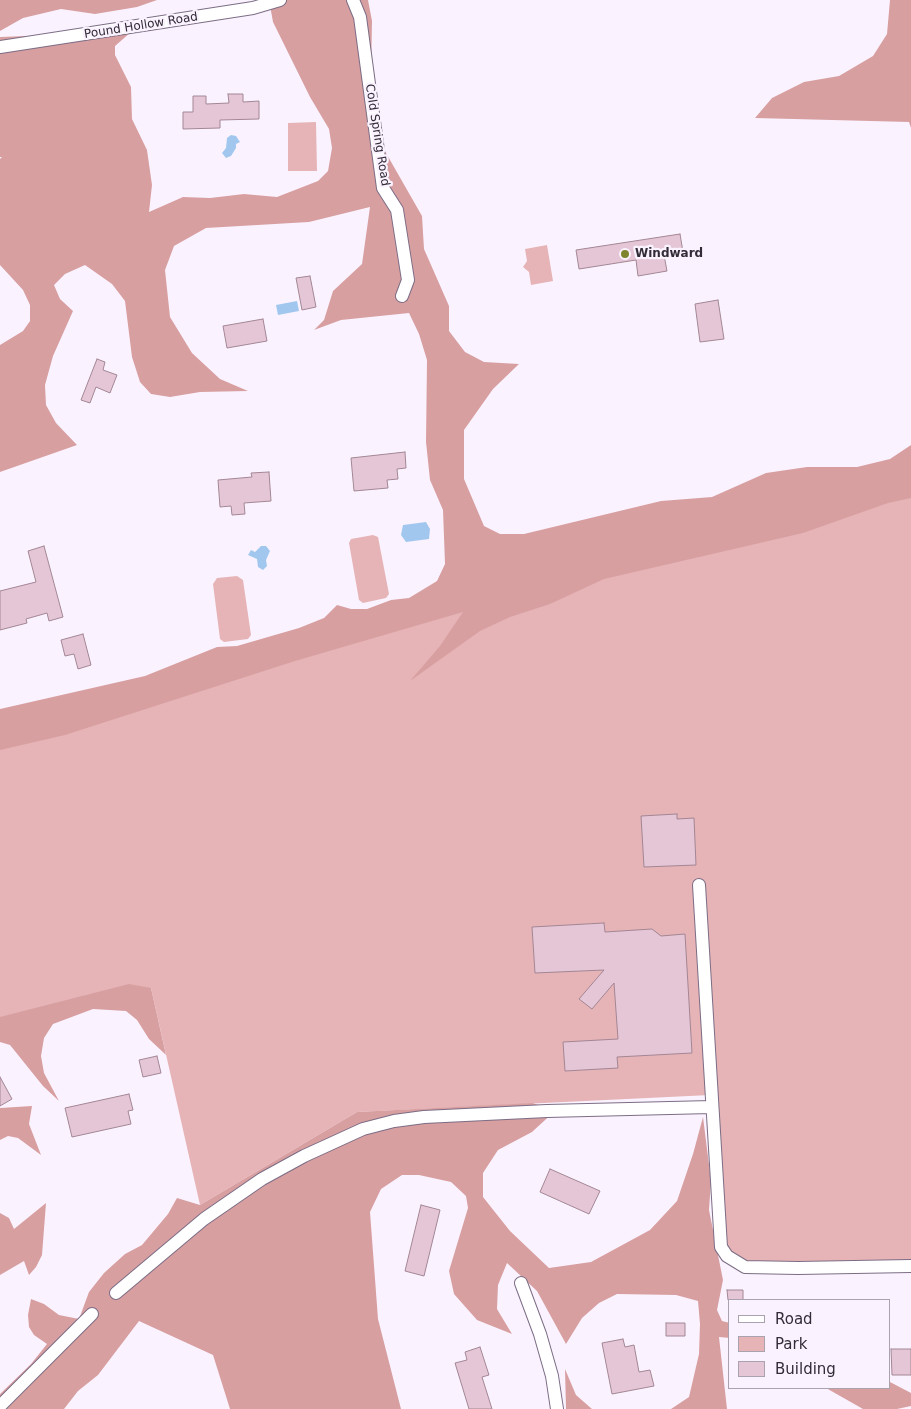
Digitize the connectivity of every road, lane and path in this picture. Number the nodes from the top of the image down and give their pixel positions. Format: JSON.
{"nodes":[{"id":1,"x":280,"y":0,"type":"edge"},
{"id":2,"x":354,"y":0,"type":"edge"},
{"id":3,"x":0,"y":47,"type":"edge"},
{"id":4,"x":402,"y":296,"type":"dead end"},
{"id":5,"x":699,"y":885,"type":"dead end"},
{"id":6,"x":711,"y":1107,"type":"junction"},
{"id":7,"x":911,"y":1266,"type":"edge"},
{"id":8,"x":521,"y":1283,"type":"dead end"},
{"id":9,"x":116,"y":1293,"type":"dead end"},
{"id":10,"x":92,"y":1314,"type":"dead end"},
{"id":11,"x":0,"y":1406,"type":"edge"},
{"id":12,"x":557,"y":1409,"type":"edge"}],
"edges":[{"from":1,"to":3,"type":"street","name":"Pound Hollow Road"},
{"from":2,"to":4,"type":"street","name":"Cold Spring Road"},
{"from":5,"to":6,"type":"street"},
{"from":6,"to":7,"type":"street"},
{"from":6,"to":9,"type":"street"},
{"from":8,"to":12,"type":"street"},
{"from":10,"to":11,"type":"street"}]}
